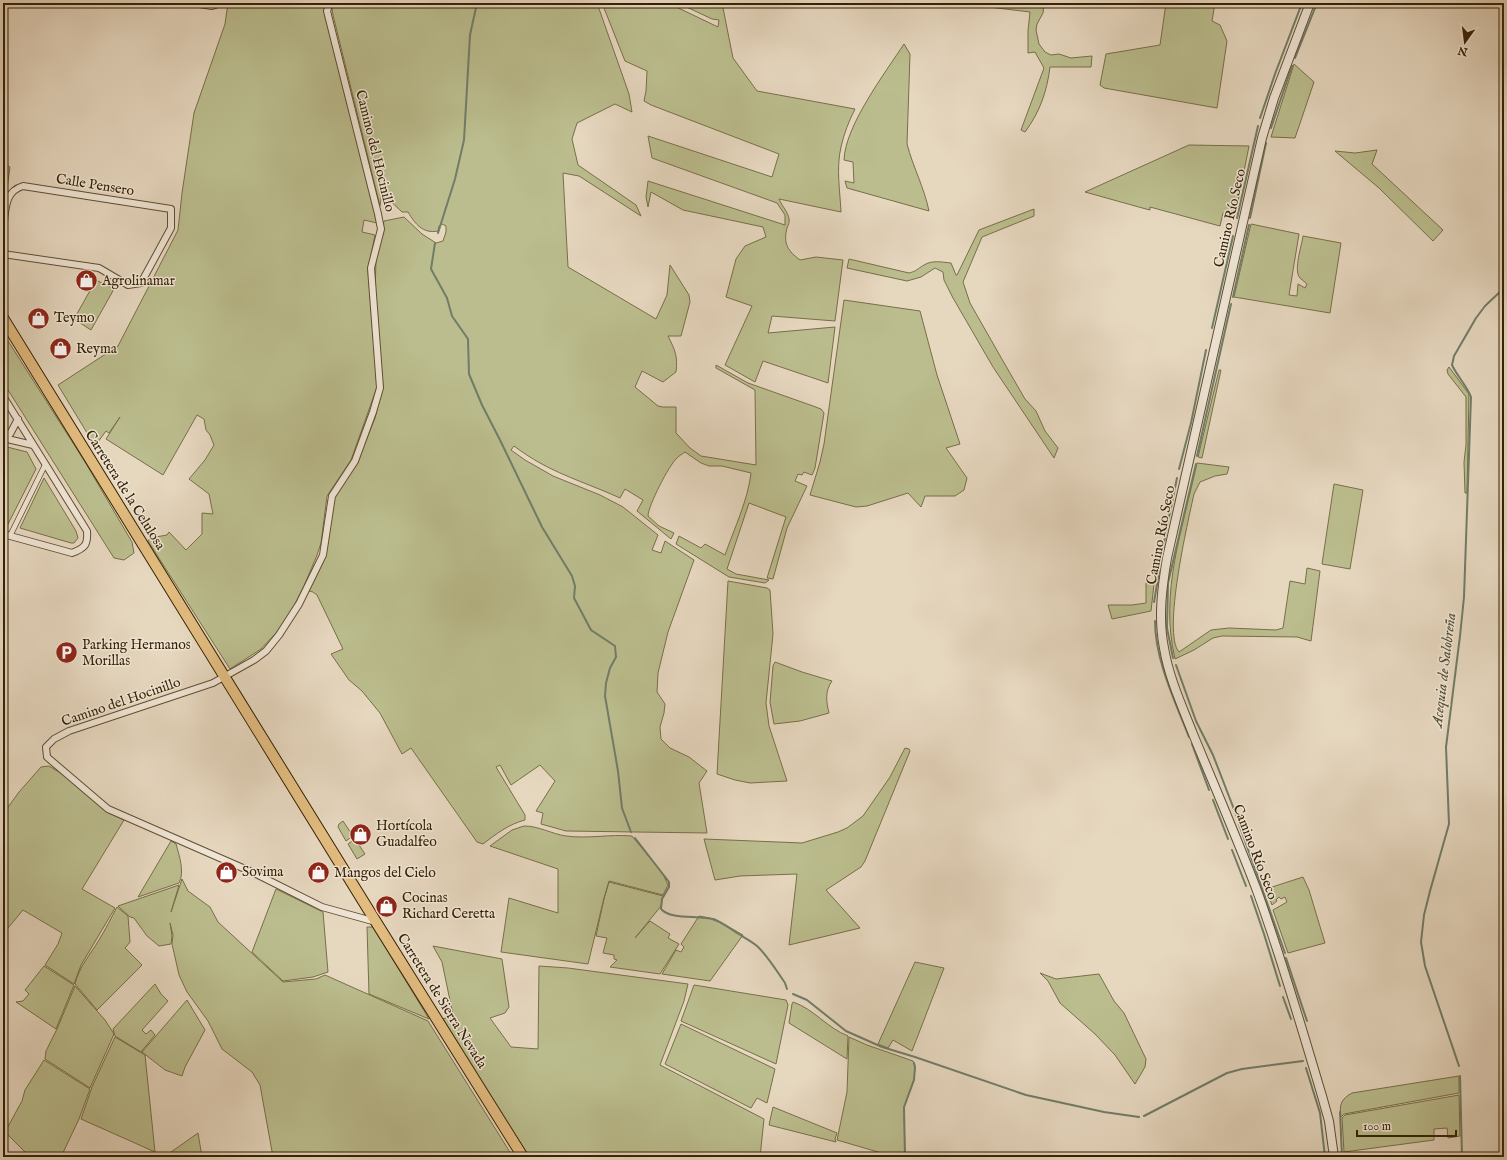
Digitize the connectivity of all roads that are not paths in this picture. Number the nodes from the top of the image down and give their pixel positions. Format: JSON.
{"nodes":[{"id":1,"x":193,"y":3,"type":"edge"},
{"id":2,"x":330,"y":3,"type":"edge"},
{"id":3,"x":1310,"y":3,"type":"edge"},
{"id":4,"x":220,"y":4,"type":"edge"},
{"id":5,"x":3,"y":229,"type":"edge"},
{"id":6,"x":3,"y":254,"type":"edge"},
{"id":7,"x":3,"y":318,"type":"edge"},
{"id":8,"x":3,"y":396,"type":"edge"},
{"id":9,"x":18,"y":420,"type":"junction"},
{"id":10,"x":3,"y":437,"type":"edge"},
{"id":11,"x":33,"y":445,"type":"junction"},
{"id":12,"x":45,"y":465,"type":"junction"},
{"id":13,"x":3,"y":534,"type":"edge"},
{"id":14,"x":10,"y":536,"type":"junction"},
{"id":15,"x":224,"y":676,"type":"junction"},
{"id":16,"x":376,"y":922,"type":"junction"},
{"id":17,"x":523,"y":1157,"type":"edge"},
{"id":18,"x":1334,"y":1157,"type":"edge"}],
"edges":[{"from":1,"to":4,"type":"street"},
{"from":2,"to":15,"type":"street","name":"Camino del Hocinillo"},
{"from":3,"to":18,"type":"street","name":"Camino Río Seco"},
{"from":5,"to":6,"type":"street","name":"Calle Pensero"},
{"from":7,"to":15,"type":"highway","name":"Carretera de la Celulosa"},
{"from":8,"to":9,"type":"street"},
{"from":9,"to":10,"type":"street"},
{"from":9,"to":11,"type":"street"},
{"from":10,"to":11,"type":"street"},
{"from":11,"to":12,"type":"street"},
{"from":12,"to":14,"type":"street"},
{"from":12,"to":14,"type":"street"},
{"from":13,"to":14,"type":"street"},
{"from":15,"to":16,"type":"highway","name":"Carretera de Sierra Nevada"},
{"from":15,"to":16,"type":"street","name":"Camino del Hocinillo"},
{"from":16,"to":17,"type":"highway","name":"Carretera de Sierra Nevada"}]}
